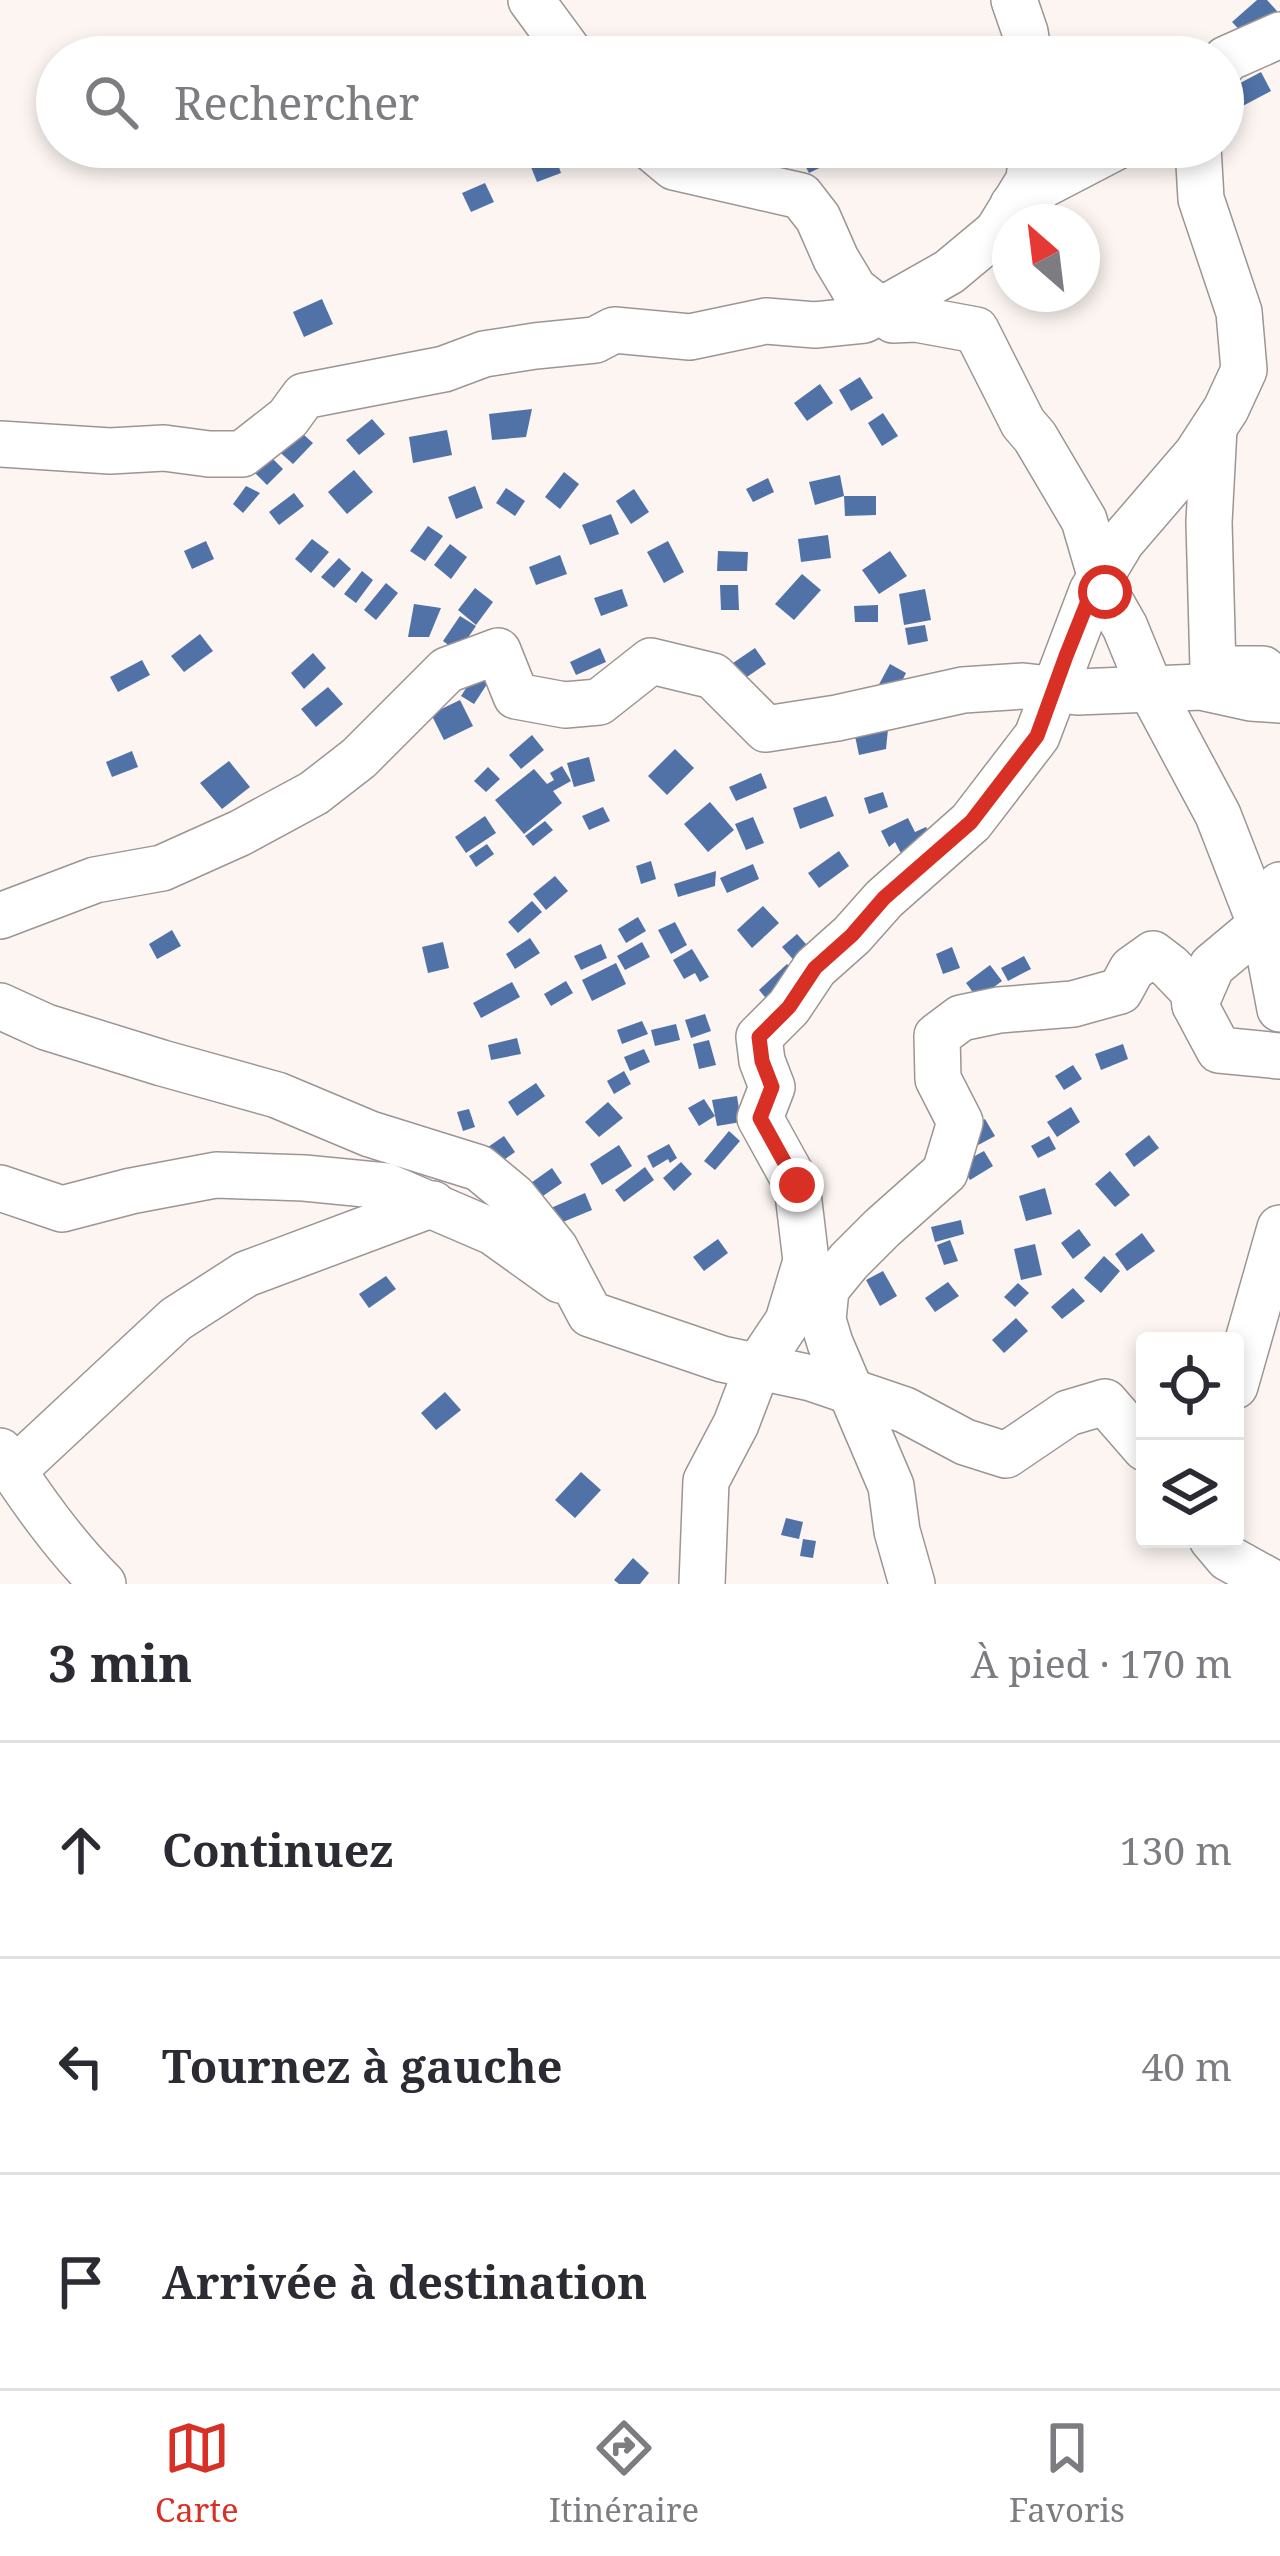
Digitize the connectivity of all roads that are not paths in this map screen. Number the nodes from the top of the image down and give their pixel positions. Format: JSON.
{"nodes":[{"id":1,"x":532,"y":0,"type":"edge"},
{"id":2,"x":1014,"y":0,"type":"edge"},
{"id":3,"x":1280,"y":35,"type":"edge"},
{"id":4,"x":558,"y":36,"type":"edge"},
{"id":5,"x":1026,"y":36,"type":"edge"},
{"id":6,"x":1244,"y":51,"type":"edge"},
{"id":7,"x":678,"y":168,"type":"edge"},
{"id":8,"x":1030,"y":168,"type":"edge"},
{"id":9,"x":1076,"y":168,"type":"edge"},
{"id":10,"x":1200,"y":168,"type":"edge"},
{"id":11,"x":1014,"y":204,"type":"edge"},
{"id":12,"x":1015,"y":204,"type":"edge"},
{"id":13,"x":992,"y":236,"type":"edge"},
{"id":14,"x":880,"y":311,"type":"junction"},
{"id":15,"x":1260,"y":338,"type":"edge"},
{"id":16,"x":1214,"y":428,"type":"junction"},
{"id":17,"x":0,"y":444,"type":"edge"},
{"id":18,"x":1101,"y":577,"type":"junction"},
{"id":19,"x":1280,"y":669,"type":"edge"},
{"id":20,"x":1150,"y":688,"type":"junction"},
{"id":21,"x":1054,"y":690,"type":"junction"},
{"id":22,"x":1280,"y":700,"type":"edge"},
{"id":23,"x":1271,"y":905,"type":"edge"},
{"id":24,"x":0,"y":916,"type":"edge"},
{"id":25,"x":1195,"y":1005,"type":"junction"},
{"id":26,"x":0,"y":1006,"type":"edge"},
{"id":27,"x":1280,"y":1010,"type":"edge"},
{"id":28,"x":1280,"y":1056,"type":"edge"},
{"id":29,"x":0,"y":1188,"type":"edge"},
{"id":30,"x":433,"y":1204,"type":"junction"},
{"id":31,"x":1280,"y":1228,"type":"edge"},
{"id":32,"x":590,"y":1314,"type":"junction"},
{"id":33,"x":1244,"y":1354,"type":"edge"},
{"id":34,"x":758,"y":1366,"type":"junction"},
{"id":35,"x":851,"y":1392,"type":"junction"},
{"id":36,"x":1138,"y":1440,"type":"edge"},
{"id":37,"x":6,"y":1461,"type":"edge"},
{"id":38,"x":1225,"y":1555,"type":"edge"},
{"id":39,"x":103,"y":1584,"type":"edge"},
{"id":40,"x":702,"y":1584,"type":"edge"},
{"id":41,"x":912,"y":1584,"type":"edge"},
{"id":42,"x":1275,"y":1584,"type":"edge"}],
"edges":[{"from":1,"to":4,"type":"street"},
{"from":2,"to":5,"type":"street"},
{"from":3,"to":6,"type":"street"},
{"from":7,"to":14,"type":"street"},
{"from":8,"to":11,"type":"street"},
{"from":9,"to":12,"type":"street"},
{"from":10,"to":15,"type":"street"},
{"from":13,"to":14,"type":"street"},
{"from":14,"to":17,"type":"street"},
{"from":14,"to":18,"type":"street"},
{"from":15,"to":16,"type":"street"},
{"from":16,"to":18,"type":"street"},
{"from":16,"to":19,"type":"street"},
{"from":18,"to":20,"type":"street"},
{"from":18,"to":21,"type":"street"},
{"from":20,"to":21,"type":"street"},
{"from":20,"to":22,"type":"street"},
{"from":20,"to":23,"type":"street"},
{"from":21,"to":24,"type":"street"},
{"from":21,"to":34,"type":"street"},
{"from":23,"to":25,"type":"street"},
{"from":23,"to":27,"type":"street"},
{"from":25,"to":28,"type":"street"},
{"from":25,"to":35,"type":"street"},
{"from":26,"to":32,"type":"street"},
{"from":29,"to":30,"type":"street"},
{"from":30,"to":32,"type":"street"},
{"from":30,"to":37,"type":"street"},
{"from":31,"to":33,"type":"street"},
{"from":32,"to":34,"type":"street"},
{"from":34,"to":35,"type":"street"},
{"from":34,"to":40,"type":"street"},
{"from":35,"to":36,"type":"street"},
{"from":35,"to":41,"type":"street"},
{"from":37,"to":39,"type":"street"},
{"from":38,"to":42,"type":"street"}]}
